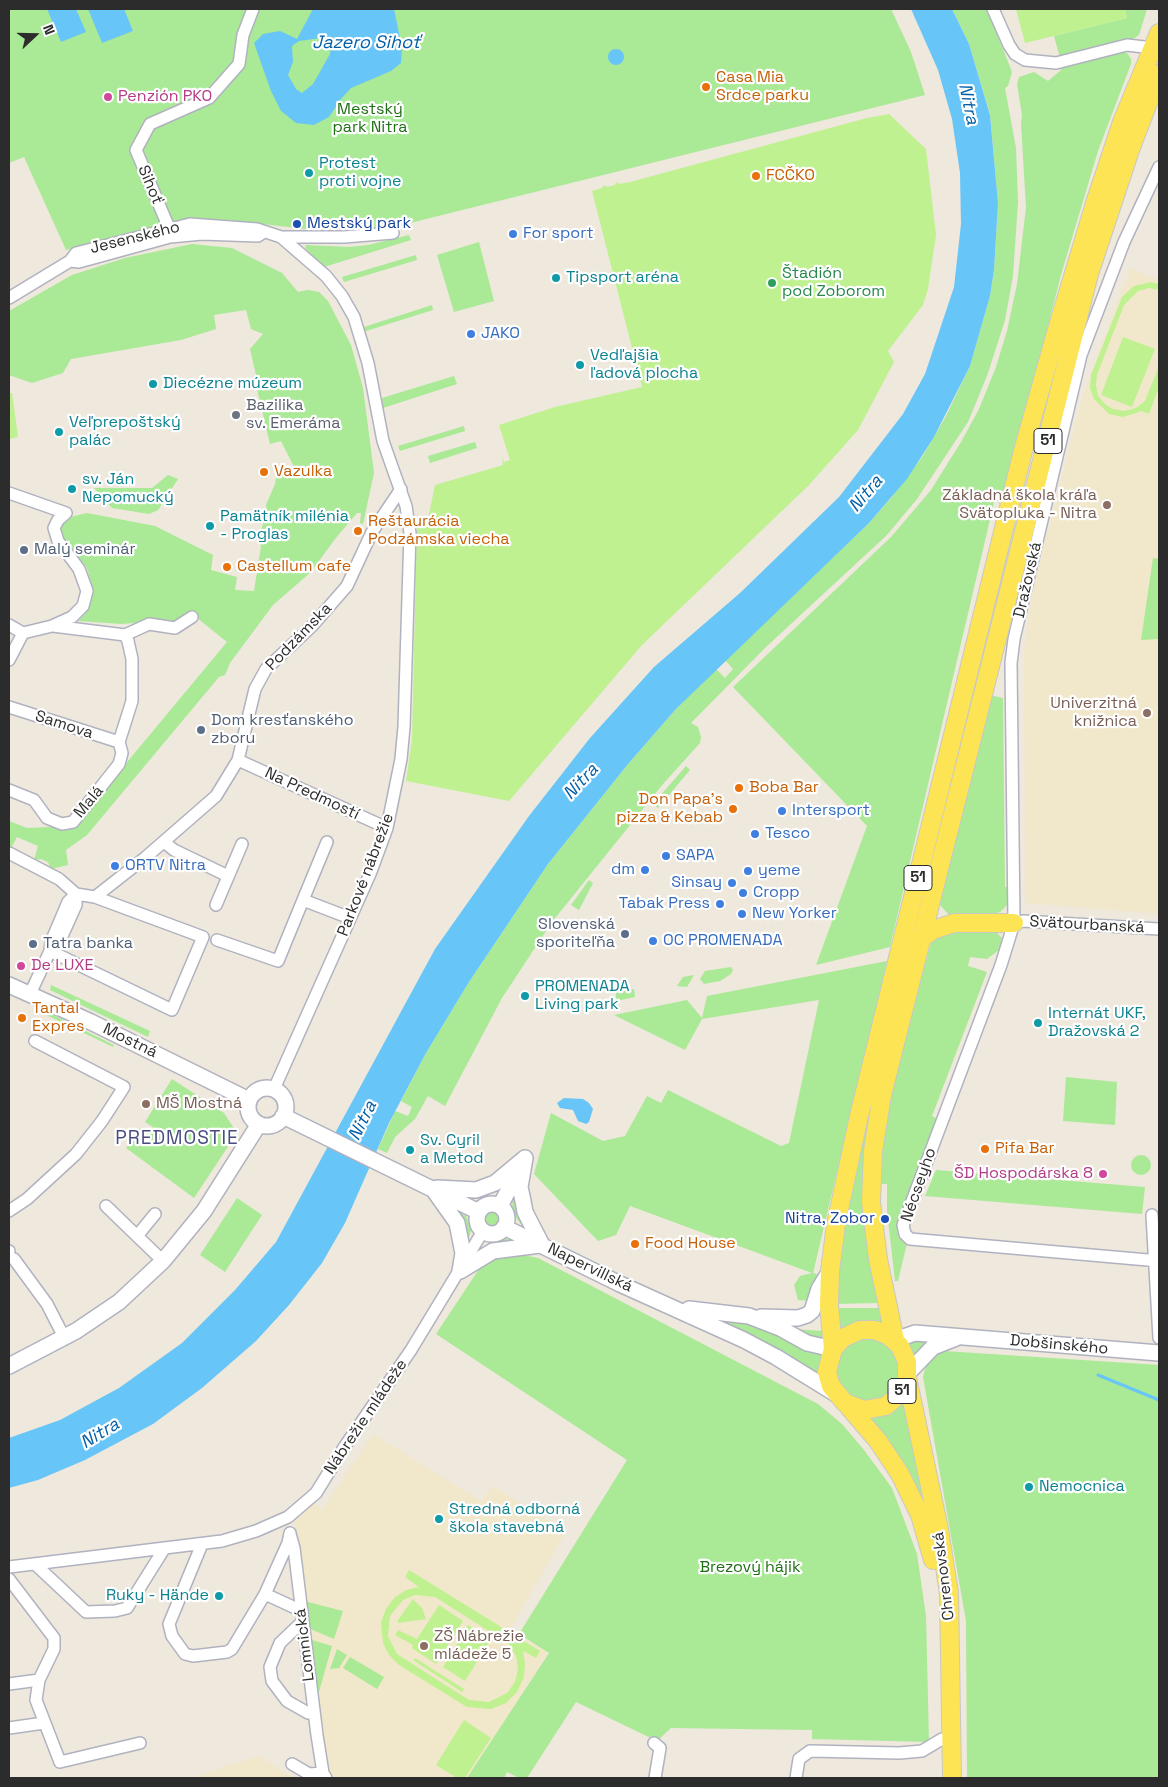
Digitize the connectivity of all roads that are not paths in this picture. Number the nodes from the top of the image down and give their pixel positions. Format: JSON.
{"nodes":[{"id":1,"x":253,"y":9,"type":"edge"},
{"id":2,"x":993,"y":9,"type":"edge"},
{"id":3,"x":1156,"y":40,"type":"edge"},
{"id":4,"x":1159,"y":74,"type":"edge"},
{"id":5,"x":1159,"y":167,"type":"edge"},
{"id":6,"x":169,"y":233,"type":"junction"},
{"id":7,"x":393,"y":233,"type":"dead end"},
{"id":8,"x":281,"y":236,"type":"junction"},
{"id":9,"x":9,"y":298,"type":"edge"},
{"id":10,"x":401,"y":489,"type":"junction"},
{"id":11,"x":9,"y":493,"type":"edge"},
{"id":12,"x":192,"y":617,"type":"dead end"},
{"id":13,"x":9,"y":625,"type":"edge"},
{"id":14,"x":52,"y":626,"type":"junction"},
{"id":15,"x":23,"y":633,"type":"junction"},
{"id":16,"x":125,"y":635,"type":"junction"},
{"id":17,"x":9,"y":660,"type":"edge"},
{"id":18,"x":9,"y":707,"type":"edge"},
{"id":19,"x":119,"y":742,"type":"junction"},
{"id":20,"x":238,"y":760,"type":"junction"},
{"id":21,"x":9,"y":790,"type":"edge"},
{"id":22,"x":387,"y":828,"type":"junction"},
{"id":23,"x":164,"y":842,"type":"junction"},
{"id":24,"x":327,"y":842,"type":"dead end"},
{"id":25,"x":242,"y":844,"type":"dead end"},
{"id":26,"x":9,"y":853,"type":"edge"},
{"id":27,"x":228,"y":876,"type":"junction"},
{"id":28,"x":76,"y":894,"type":"junction"},
{"id":29,"x":931,"y":894,"type":"junction"},
{"id":30,"x":95,"y":896,"type":"junction"},
{"id":31,"x":302,"y":900,"type":"junction"},
{"id":32,"x":216,"y":905,"type":"dead end"},
{"id":33,"x":350,"y":918,"type":"junction"},
{"id":34,"x":954,"y":923,"type":"junction"},
{"id":35,"x":1014,"y":923,"type":"junction"},
{"id":36,"x":1159,"y":929,"type":"edge"},
{"id":37,"x":920,"y":939,"type":"junction"},
{"id":38,"x":217,"y":940,"type":"dead end"},
{"id":39,"x":50,"y":951,"type":"junction"},
{"id":40,"x":905,"y":955,"type":"junction"},
{"id":41,"x":9,"y":985,"type":"edge"},
{"id":42,"x":30,"y":994,"type":"junction"},
{"id":43,"x":35,"y":1041,"type":"dead end"},
{"id":44,"x":274,"y":1089,"type":"junction"},
{"id":45,"x":249,"y":1100,"type":"junction"},
{"id":46,"x":283,"y":1116,"type":"junction"},
{"id":47,"x":259,"y":1124,"type":"junction"},
{"id":48,"x":526,"y":1158,"type":"junction"},
{"id":49,"x":430,"y":1187,"type":"junction"},
{"id":50,"x":106,"y":1206,"type":"dead end"},
{"id":51,"x":500,"y":1206,"type":"junction"},
{"id":52,"x":9,"y":1210,"type":"edge"},
{"id":53,"x":478,"y":1212,"type":"junction"},
{"id":54,"x":155,"y":1214,"type":"dead end"},
{"id":55,"x":1152,"y":1215,"type":"dead end"},
{"id":56,"x":504,"y":1227,"type":"junction"},
{"id":57,"x":483,"y":1231,"type":"junction"},
{"id":58,"x":137,"y":1236,"type":"junction"},
{"id":59,"x":542,"y":1245,"type":"junction"},
{"id":60,"x":11,"y":1254,"type":"edge"},
{"id":61,"x":1157,"y":1260,"type":"edge"},
{"id":62,"x":163,"y":1261,"type":"junction"},
{"id":63,"x":460,"y":1271,"type":"junction"},
{"id":64,"x":830,"y":1271,"type":"junction"},
{"id":65,"x":676,"y":1308,"type":"junction"},
{"id":66,"x":749,"y":1316,"type":"junction"},
{"id":67,"x":959,"y":1337,"type":"junction"},
{"id":68,"x":64,"y":1338,"type":"junction"},
{"id":69,"x":1159,"y":1338,"type":"edge"},
{"id":70,"x":895,"y":1340,"type":"junction"},
{"id":71,"x":833,"y":1349,"type":"junction"},
{"id":72,"x":1159,"y":1353,"type":"edge"},
{"id":73,"x":9,"y":1366,"type":"edge"},
{"id":74,"x":908,"y":1375,"type":"junction"},
{"id":75,"x":842,"y":1400,"type":"junction"},
{"id":76,"x":288,"y":1517,"type":"junction"},
{"id":77,"x":290,"y":1533,"type":"junction"},
{"id":78,"x":202,"y":1544,"type":"junction"},
{"id":79,"x":164,"y":1549,"type":"junction"},
{"id":80,"x":36,"y":1565,"type":"junction"},
{"id":81,"x":9,"y":1567,"type":"edge"},
{"id":82,"x":9,"y":1579,"type":"edge"},
{"id":83,"x":265,"y":1594,"type":"junction"},
{"id":84,"x":302,"y":1616,"type":"junction"},
{"id":85,"x":39,"y":1680,"type":"junction"},
{"id":86,"x":9,"y":1684,"type":"edge"},
{"id":87,"x":314,"y":1713,"type":"junction"},
{"id":88,"x":44,"y":1723,"type":"junction"},
{"id":89,"x":9,"y":1728,"type":"edge"},
{"id":90,"x":942,"y":1739,"type":"junction"},
{"id":91,"x":140,"y":1743,"type":"dead end"},
{"id":92,"x":654,"y":1743,"type":"dead end"},
{"id":93,"x":292,"y":1764,"type":"dead end"},
{"id":94,"x":325,"y":1775,"type":"edge"},
{"id":95,"x":655,"y":1778,"type":"edge"},
{"id":96,"x":796,"y":1778,"type":"edge"},
{"id":97,"x":943,"y":1778,"type":"edge"},
{"id":98,"x":952,"y":1778,"type":"edge"}],
"edges":[{"from":1,"to":6,"type":"street","name":"Sihoť"},
{"from":2,"to":3,"type":"street"},
{"from":3,"to":40,"type":"main road","number":"51"},
{"from":4,"to":29,"type":"main road","number":"51"},
{"from":5,"to":35,"type":"street","name":"Dražovská"},
{"from":6,"to":8,"type":"street","name":"Jesenského"},
{"from":6,"to":9,"type":"street","name":"Jesenského"},
{"from":7,"to":8,"type":"street","name":"Jesenského"},
{"from":8,"to":10,"type":"street"},
{"from":10,"to":20,"type":"street","name":"Podzámska"},
{"from":10,"to":22,"type":"street","name":"Parkové nábrežie"},
{"from":11,"to":14,"type":"street"},
{"from":12,"to":16,"type":"street"},
{"from":13,"to":15,"type":"street"},
{"from":14,"to":15,"type":"street"},
{"from":14,"to":16,"type":"street"},
{"from":15,"to":17,"type":"street"},
{"from":16,"to":19,"type":"street"},
{"from":18,"to":19,"type":"street","name":"Samova"},
{"from":19,"to":21,"type":"street","name":"Malá"},
{"from":20,"to":22,"type":"street","name":"Na Predmostí"},
{"from":20,"to":23,"type":"street","name":"Podzámska"},
{"from":22,"to":33,"type":"street","name":"Parkové nábrežie"},
{"from":23,"to":27,"type":"street"},
{"from":23,"to":30,"type":"street","name":"Podzámska"},
{"from":24,"to":31,"type":"street"},
{"from":25,"to":27,"type":"street"},
{"from":26,"to":28,"type":"street"},
{"from":27,"to":32,"type":"street"},
{"from":28,"to":30,"type":"street"},
{"from":28,"to":39,"type":"street"},
{"from":29,"to":34,"type":"main road"},
{"from":29,"to":37,"type":"main road","number":"51"},
{"from":30,"to":39,"type":"street"},
{"from":31,"to":33,"type":"street"},
{"from":31,"to":38,"type":"street"},
{"from":33,"to":44,"type":"street","name":"Parkové nábrežie"},
{"from":34,"to":35,"type":"main road"},
{"from":34,"to":37,"type":"main road"},
{"from":35,"to":36,"type":"street","name":"Svätourbanská"},
{"from":35,"to":61,"type":"street","name":"Nécseyho"},
{"from":37,"to":40,"type":"main road","number":"51"},
{"from":39,"to":42,"type":"street"},
{"from":40,"to":64,"type":"main road","number":"51"},
{"from":40,"to":70,"type":"main road","number":"51"},
{"from":41,"to":42,"type":"street","name":"Mostná"},
{"from":42,"to":45,"type":"street","name":"Mostná"},
{"from":43,"to":52,"type":"street"},
{"from":44,"to":45,"type":"street"},
{"from":44,"to":46,"type":"street"},
{"from":45,"to":47,"type":"street"},
{"from":46,"to":47,"type":"street"},
{"from":46,"to":49,"type":"street"},
{"from":47,"to":62,"type":"street"},
{"from":48,"to":49,"type":"street"},
{"from":48,"to":51,"type":"street"},
{"from":48,"to":59,"type":"street"},
{"from":49,"to":53,"type":"street"},
{"from":49,"to":63,"type":"street"},
{"from":50,"to":58,"type":"street"},
{"from":51,"to":53,"type":"street"},
{"from":51,"to":56,"type":"street"},
{"from":53,"to":57,"type":"street"},
{"from":54,"to":58,"type":"street"},
{"from":55,"to":61,"type":"street"},
{"from":56,"to":57,"type":"street"},
{"from":56,"to":59,"type":"street","name":"Napervillská"},
{"from":57,"to":63,"type":"street","name":"Nábrežie mládeže"},
{"from":58,"to":62,"type":"street"},
{"from":59,"to":63,"type":"street"},
{"from":59,"to":65,"type":"street","name":"Napervillská"},
{"from":60,"to":68,"type":"street"},
{"from":61,"to":69,"type":"street"},
{"from":62,"to":68,"type":"street"},
{"from":63,"to":76,"type":"street","name":"Nábrežie mládeže"},
{"from":64,"to":66,"type":"street"},
{"from":64,"to":71,"type":"main road","number":"51"},
{"from":65,"to":66,"type":"street","name":"Napervillská"},
{"from":65,"to":75,"type":"street","name":"Napervillská"},
{"from":66,"to":71,"type":"street","name":"Napervillská"},
{"from":67,"to":70,"type":"street","name":"Dobšinského"},
{"from":67,"to":72,"type":"street","name":"Dobšinského"},
{"from":67,"to":74,"type":"street","name":"Dobšinského"},
{"from":68,"to":73,"type":"street"},
{"from":70,"to":71,"type":"main road"},
{"from":70,"to":74,"type":"main road","number":"51"},
{"from":71,"to":75,"type":"main road","number":"51"},
{"from":74,"to":75,"type":"main road","number":"51"},
{"from":74,"to":98,"type":"main road","name":"Chrenovská","number":"51"},
{"from":75,"to":90,"type":"main road","name":"Chrenovská","number":"51"},
{"from":76,"to":77,"type":"street","name":"Lomnická"},
{"from":76,"to":78,"type":"street","name":"Nábrežie mládeže"},
{"from":77,"to":83,"type":"street"},
{"from":77,"to":84,"type":"street","name":"Lomnická"},
{"from":78,"to":79,"type":"street","name":"Nábrežie mládeže"},
{"from":78,"to":83,"type":"street"},
{"from":79,"to":80,"type":"street","name":"Nábrežie mládeže"},
{"from":79,"to":80,"type":"street"},
{"from":80,"to":81,"type":"street","name":"Nábrežie mládeže"},
{"from":82,"to":85,"type":"street"},
{"from":83,"to":84,"type":"street"},
{"from":84,"to":87,"type":"street","name":"Lomnická"},
{"from":84,"to":87,"type":"street"},
{"from":85,"to":86,"type":"street"},
{"from":85,"to":88,"type":"street"},
{"from":87,"to":94,"type":"street","name":"Lomnická"},
{"from":88,"to":89,"type":"street"},
{"from":88,"to":91,"type":"street"},
{"from":90,"to":96,"type":"street"},
{"from":90,"to":97,"type":"main road","name":"Chrenovská","number":"51"},
{"from":92,"to":95,"type":"street"},
{"from":93,"to":94,"type":"street","name":"Lomnická"}]}
